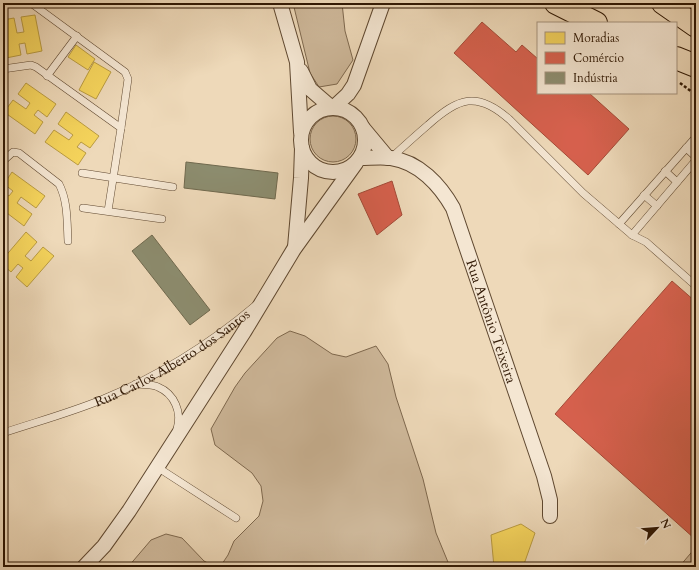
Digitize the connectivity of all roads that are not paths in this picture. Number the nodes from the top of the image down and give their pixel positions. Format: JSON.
{"nodes":[{"id":1,"x":31,"y":3,"type":"edge"},
{"id":2,"x":280,"y":3,"type":"edge"},
{"id":3,"x":383,"y":3,"type":"edge"},
{"id":4,"x":556,"y":3,"type":"edge"},
{"id":5,"x":663,"y":3,"type":"edge"},
{"id":6,"x":594,"y":22,"type":"edge"},
{"id":7,"x":696,"y":26,"type":"edge"},
{"id":8,"x":77,"y":36,"type":"junction"},
{"id":9,"x":677,"y":58,"type":"edge"},
{"id":10,"x":297,"y":62,"type":"junction"},
{"id":11,"x":696,"y":66,"type":"edge"},
{"id":12,"x":3,"y":69,"type":"edge"},
{"id":13,"x":48,"y":76,"type":"junction"},
{"id":14,"x":332,"y":108,"type":"junction"},
{"id":15,"x":121,"y":128,"type":"junction"},
{"id":16,"x":363,"y":128,"type":"junction"},
{"id":17,"x":696,"y":137,"type":"edge"},
{"id":18,"x":302,"y":141,"type":"junction"},
{"id":19,"x":686,"y":148,"type":"junction"},
{"id":20,"x":696,"y":156,"type":"edge"},
{"id":21,"x":389,"y":158,"type":"junction"},
{"id":22,"x":358,"y":160,"type":"junction"},
{"id":23,"x":696,"y":160,"type":"edge"},
{"id":24,"x":3,"y":161,"type":"edge"},
{"id":25,"x":665,"y":171,"type":"junction"},
{"id":26,"x":82,"y":173,"type":"dead end"},
{"id":27,"x":113,"y":178,"type":"junction"},
{"id":28,"x":677,"y":182,"type":"junction"},
{"id":29,"x":173,"y":186,"type":"dead end"},
{"id":30,"x":644,"y":195,"type":"junction"},
{"id":31,"x":657,"y":206,"type":"junction"},
{"id":32,"x":83,"y":208,"type":"dead end"},
{"id":33,"x":108,"y":211,"type":"junction"},
{"id":34,"x":162,"y":219,"type":"dead end"},
{"id":35,"x":619,"y":224,"type":"junction"},
{"id":36,"x":632,"y":235,"type":"junction"},
{"id":37,"x":68,"y":241,"type":"dead end"},
{"id":38,"x":294,"y":249,"type":"junction"},
{"id":39,"x":696,"y":286,"type":"edge"},
{"id":40,"x":265,"y":297,"type":"junction"},
{"id":41,"x":136,"y":384,"type":"junction"},
{"id":42,"x":3,"y":433,"type":"edge"},
{"id":43,"x":174,"y":441,"type":"junction"},
{"id":44,"x":157,"y":467,"type":"junction"},
{"id":45,"x":550,"y":516,"type":"dead end"},
{"id":46,"x":236,"y":518,"type":"dead end"},
{"id":47,"x":84,"y":567,"type":"edge"}],
"edges":[{"from":1,"to":8,"type":"lane"},
{"from":2,"to":10,"type":"street","name":"Rua Carlos Alberto dos Santos"},
{"from":3,"to":14,"type":"street"},
{"from":4,"to":6,"type":"highway"},
{"from":5,"to":7,"type":"highway"},
{"from":8,"to":13,"type":"lane"},
{"from":8,"to":15,"type":"lane"},
{"from":9,"to":11,"type":"highway"},
{"from":10,"to":14,"type":"street","name":"Rua Carlos Alberto dos Santos"},
{"from":10,"to":18,"type":"street","name":"Rua Carlos Alberto dos Santos"},
{"from":12,"to":13,"type":"lane"},
{"from":13,"to":15,"type":"lane"},
{"from":14,"to":16,"type":"street"},
{"from":14,"to":18,"type":"street"},
{"from":15,"to":27,"type":"lane"},
{"from":16,"to":21,"type":"street"},
{"from":16,"to":22,"type":"street"},
{"from":17,"to":19,"type":"lane"},
{"from":18,"to":22,"type":"street"},
{"from":18,"to":38,"type":"street","name":"Rua Carlos Alberto dos Santos"},
{"from":19,"to":20,"type":"lane"},
{"from":19,"to":25,"type":"lane"},
{"from":21,"to":22,"type":"street","name":"Rua Antônio Teixeira"},
{"from":21,"to":35,"type":"lane"},
{"from":21,"to":45,"type":"street","name":"Rua Antônio Teixeira"},
{"from":22,"to":38,"type":"street","name":"Rua Carlos Alberto dos Santos"},
{"from":23,"to":28,"type":"lane"},
{"from":24,"to":37,"type":"lane"},
{"from":25,"to":28,"type":"lane"},
{"from":25,"to":30,"type":"lane"},
{"from":26,"to":27,"type":"lane"},
{"from":27,"to":29,"type":"lane"},
{"from":27,"to":33,"type":"lane"},
{"from":28,"to":31,"type":"lane"},
{"from":30,"to":31,"type":"lane"},
{"from":30,"to":35,"type":"lane"},
{"from":31,"to":36,"type":"lane"},
{"from":32,"to":33,"type":"lane"},
{"from":33,"to":34,"type":"lane"},
{"from":35,"to":36,"type":"lane"},
{"from":36,"to":39,"type":"lane"},
{"from":38,"to":40,"type":"street","name":"Rua Carlos Alberto dos Santos"},
{"from":40,"to":41,"type":"lane","name":"Rua Carlos Alberto dos Santos"},
{"from":40,"to":43,"type":"street"},
{"from":41,"to":42,"type":"lane","name":"Rua Carlos Alberto dos Santos"},
{"from":41,"to":43,"type":"lane"},
{"from":43,"to":44,"type":"street"},
{"from":44,"to":46,"type":"lane"},
{"from":44,"to":47,"type":"street"}]}
